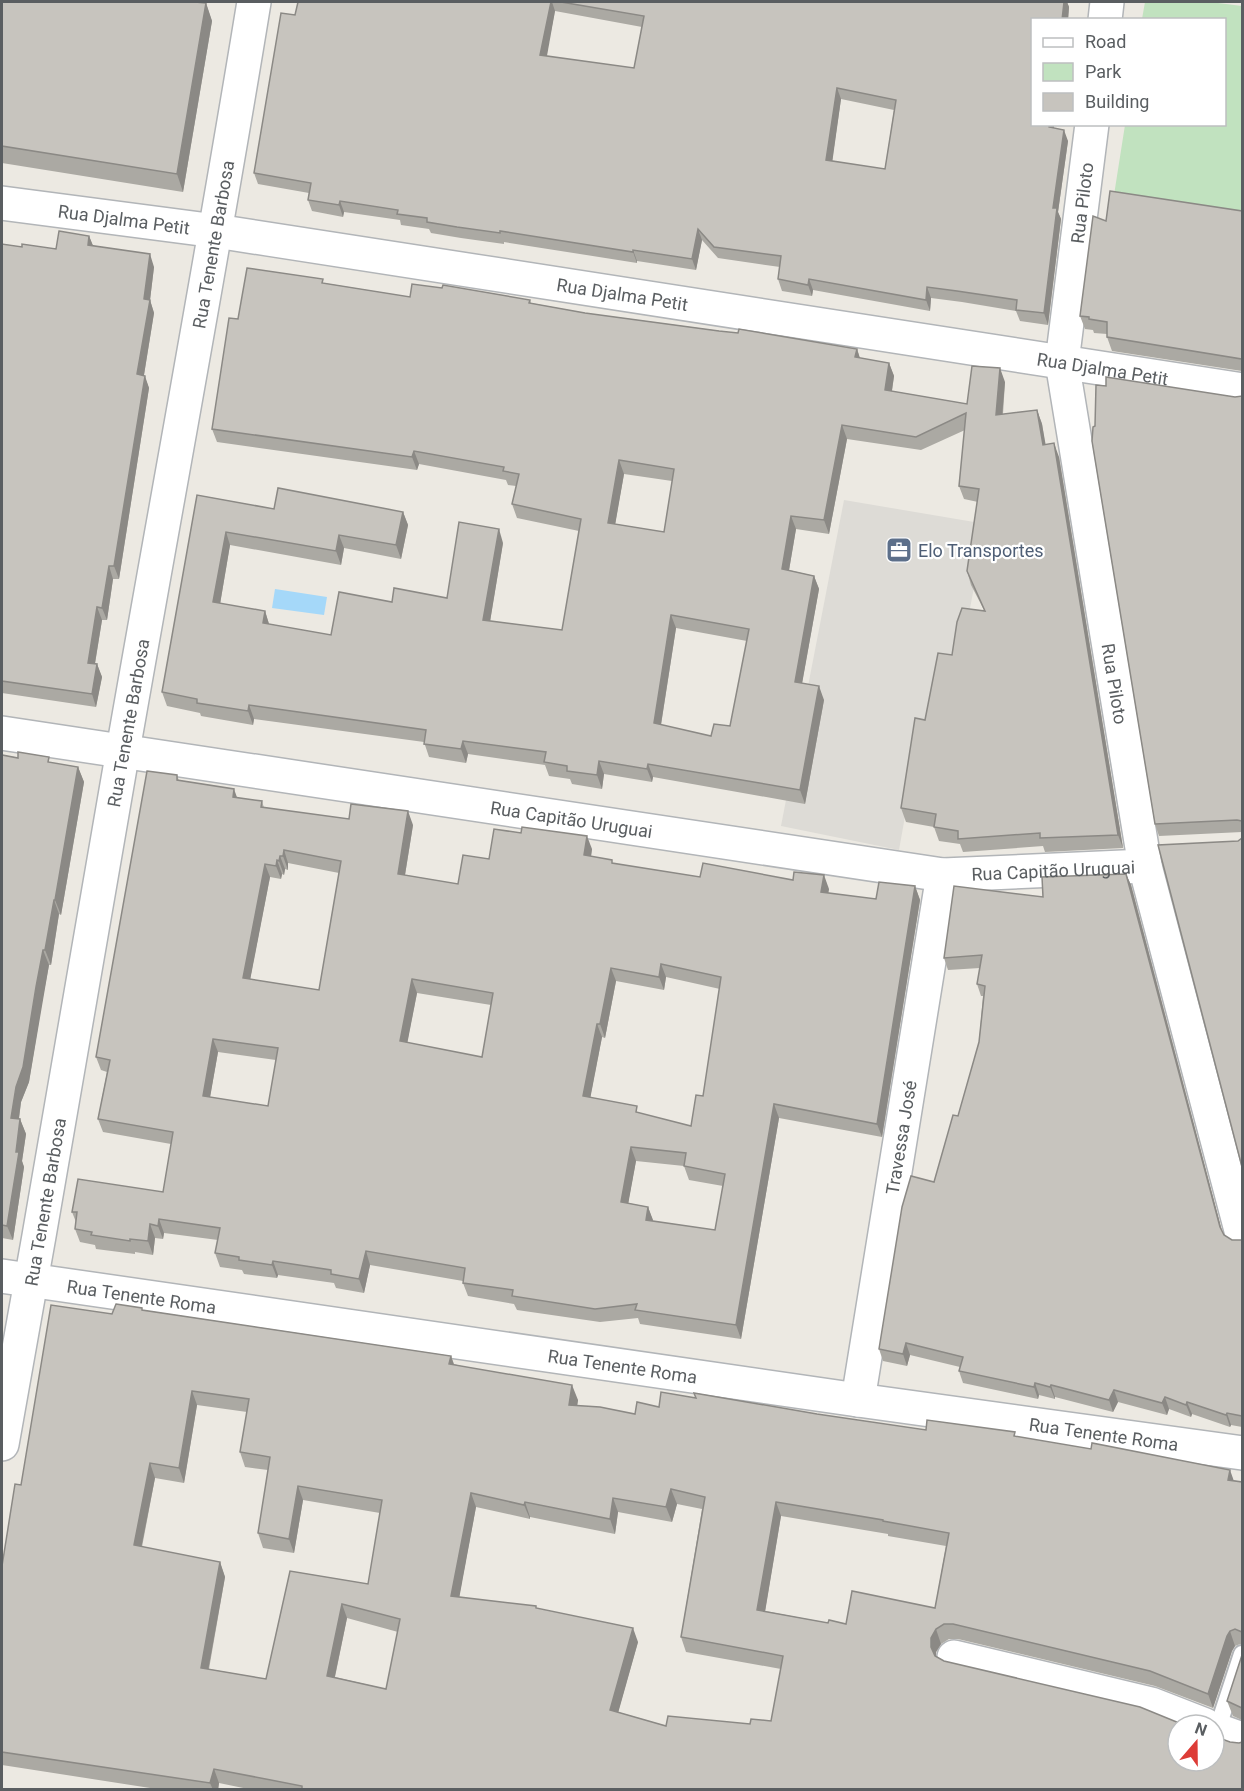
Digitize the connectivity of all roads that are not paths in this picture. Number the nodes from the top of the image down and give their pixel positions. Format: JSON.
{"nodes":[{"id":1,"x":254,"y":2,"type":"edge"},
{"id":2,"x":1107,"y":2,"type":"edge"},
{"id":3,"x":1105,"y":18,"type":"edge"},
{"id":4,"x":1092,"y":126,"type":"edge"},
{"id":5,"x":2,"y":203,"type":"edge"},
{"id":6,"x":216,"y":231,"type":"junction"},
{"id":7,"x":1062,"y":362,"type":"junction"},
{"id":8,"x":1242,"y":390,"type":"edge"},
{"id":9,"x":2,"y":733,"type":"edge"},
{"id":10,"x":123,"y":750,"type":"junction"},
{"id":11,"x":1147,"y":853,"type":"junction"},
{"id":12,"x":943,"y":875,"type":"junction"},
{"id":13,"x":1242,"y":1234,"type":"edge"},
{"id":14,"x":17,"y":1278,"type":"edge"},
{"id":15,"x":858,"y":1400,"type":"junction"},
{"id":16,"x":2,"y":1444,"type":"edge"},
{"id":17,"x":1242,"y":1453,"type":"edge"},
{"id":18,"x":1242,"y":1654,"type":"edge"},
{"id":19,"x":954,"y":1657,"type":"dead end"},
{"id":20,"x":1173,"y":1713,"type":"edge"},
{"id":21,"x":1225,"y":1713,"type":"edge"}],
"edges":[{"from":1,"to":6,"type":"street","name":"Rua Tenente Barbosa"},
{"from":2,"to":3,"type":"street"},
{"from":4,"to":7,"type":"street","name":"Rua Piloto"},
{"from":5,"to":6,"type":"street","name":"Rua Djalma Petit"},
{"from":6,"to":7,"type":"street","name":"Rua Djalma Petit"},
{"from":6,"to":10,"type":"street","name":"Rua Tenente Barbosa"},
{"from":7,"to":8,"type":"street","name":"Rua Djalma Petit"},
{"from":7,"to":11,"type":"street","name":"Rua Piloto"},
{"from":9,"to":10,"type":"street","name":"Rua Capitão Uruguai"},
{"from":10,"to":12,"type":"street","name":"Rua Capitão Uruguai"},
{"from":10,"to":14,"type":"street","name":"Rua Tenente Barbosa"},
{"from":11,"to":12,"type":"street","name":"Rua Capitão Uruguai"},
{"from":11,"to":13,"type":"street","name":"Rua Piloto"},
{"from":12,"to":15,"type":"street","name":"Travessa José"},
{"from":14,"to":15,"type":"street","name":"Rua Tenente Roma"},
{"from":14,"to":16,"type":"street","name":"Rua Tenente Barbosa"},
{"from":15,"to":17,"type":"street","name":"Rua Tenente Roma"},
{"from":18,"to":21,"type":"lane"},
{"from":19,"to":20,"type":"street"}]}
